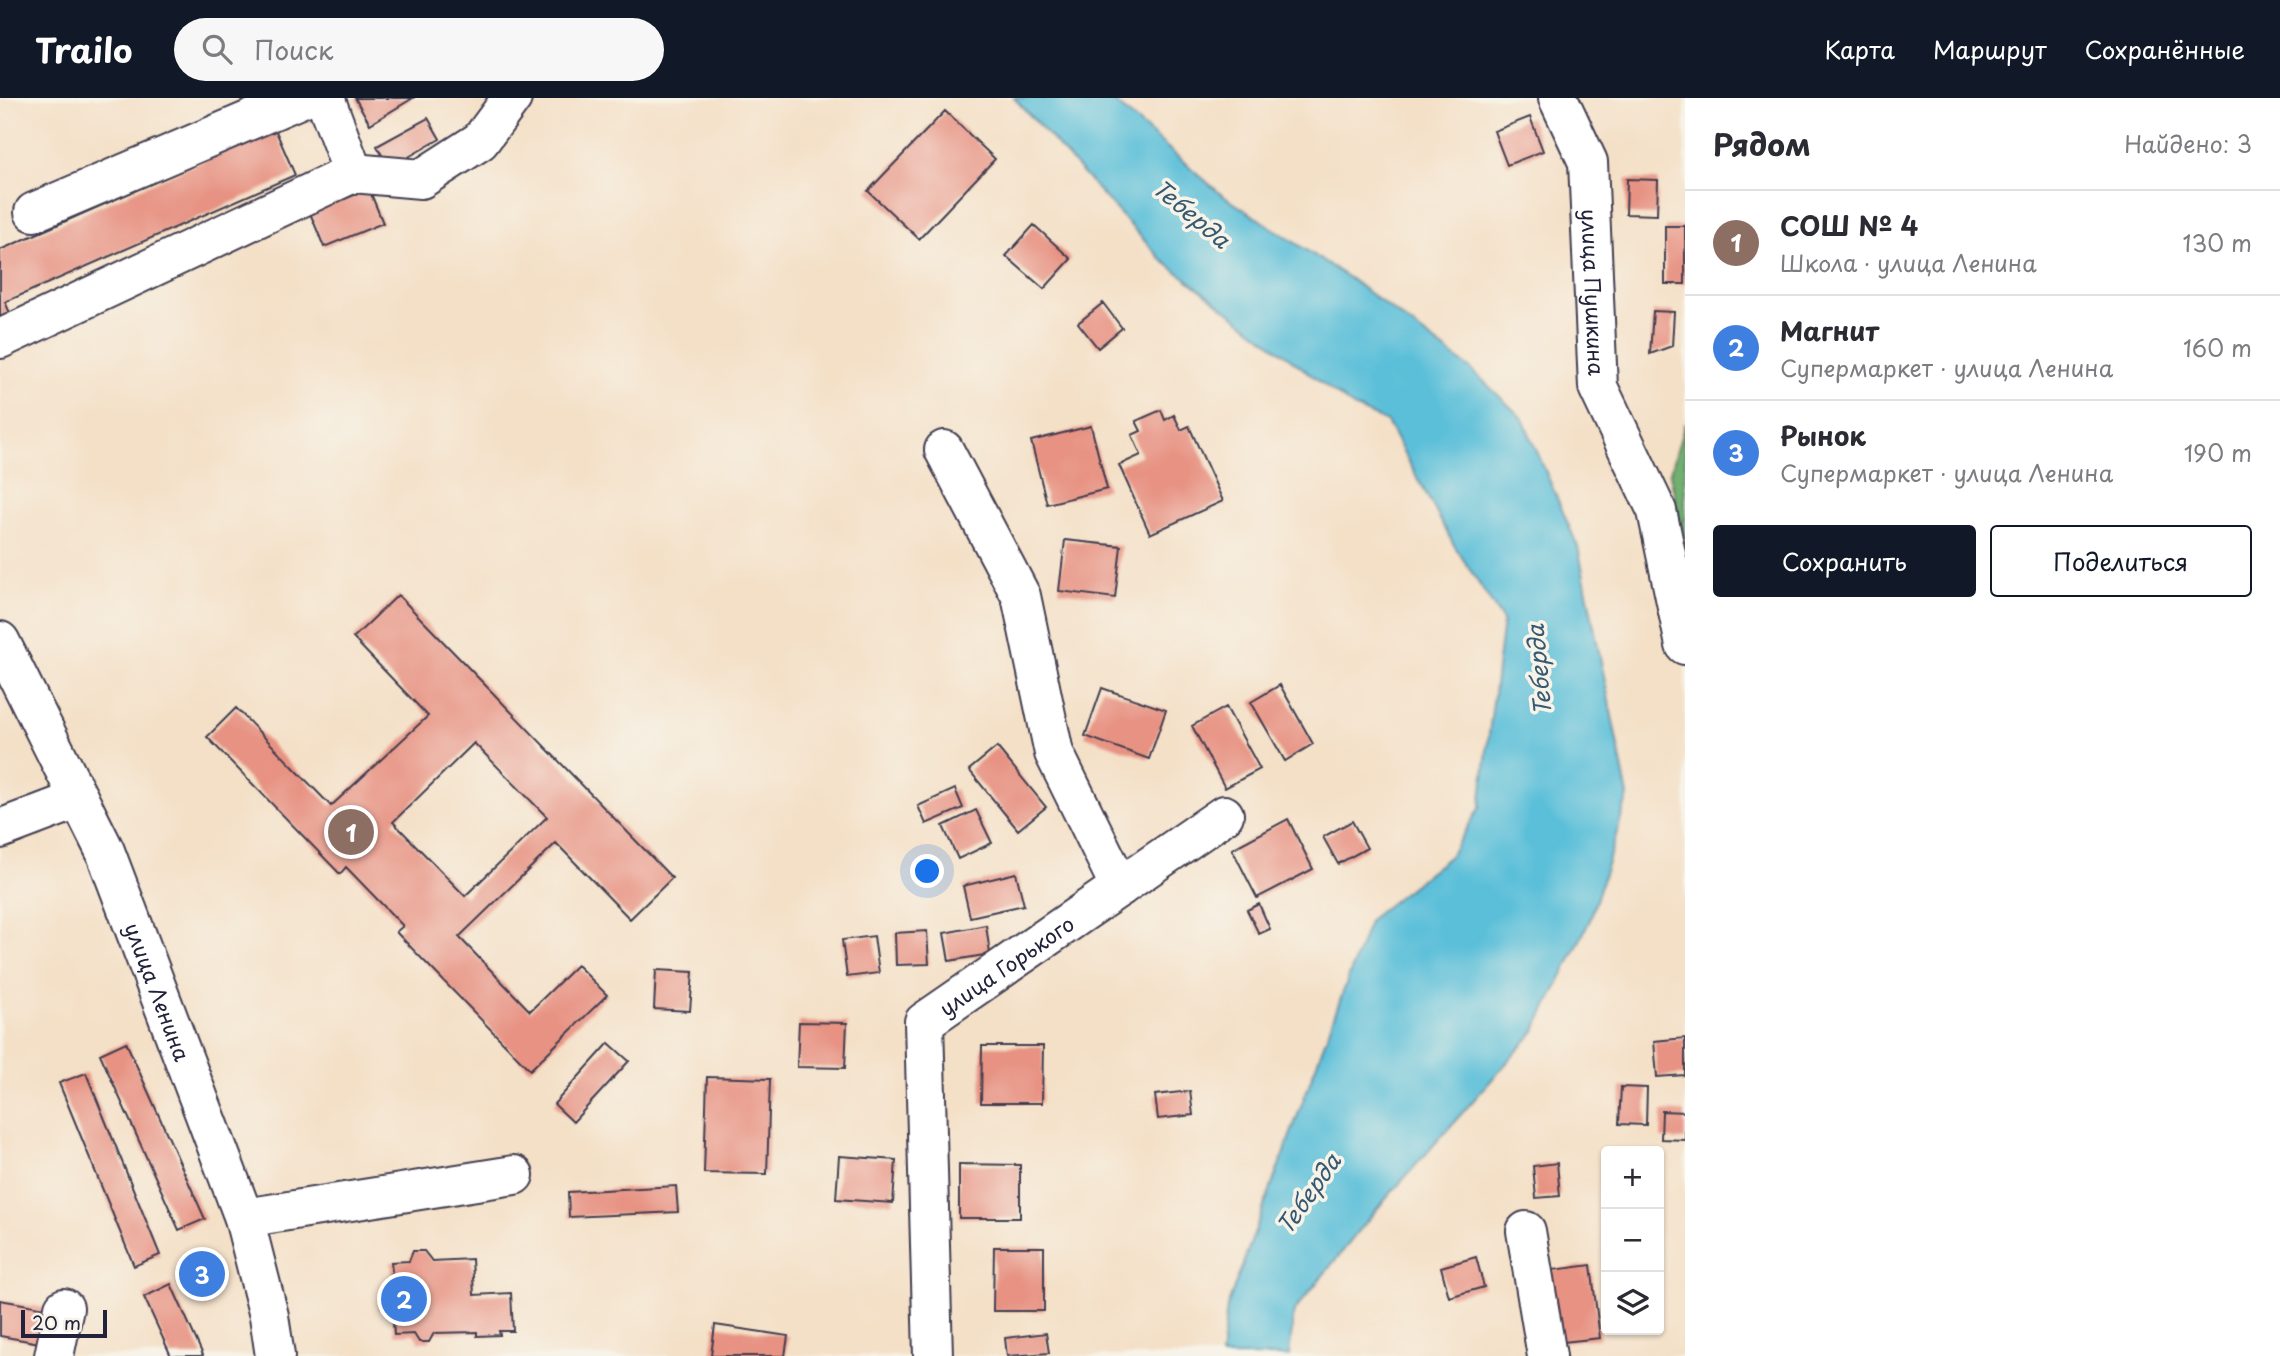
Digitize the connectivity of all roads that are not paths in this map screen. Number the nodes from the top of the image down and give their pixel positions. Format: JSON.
{"nodes":[{"id":1,"x":302,"y":98,"type":"edge"},
{"id":2,"x":325,"y":98,"type":"edge"},
{"id":3,"x":512,"y":98,"type":"edge"},
{"id":4,"x":1558,"y":98,"type":"edge"},
{"id":5,"x":353,"y":173,"type":"junction"},
{"id":6,"x":34,"y":212,"type":"dead end"},
{"id":7,"x":0,"y":339,"type":"edge"},
{"id":8,"x":944,"y":450,"type":"dead end"},
{"id":9,"x":0,"y":641,"type":"edge"},
{"id":10,"x":1685,"y":645,"type":"edge"},
{"id":11,"x":79,"y":799,"type":"junction"},
{"id":12,"x":1224,"y":815,"type":"dead end"},
{"id":13,"x":0,"y":829,"type":"edge"},
{"id":14,"x":1119,"y":887,"type":"junction"},
{"id":15,"x":514,"y":1175,"type":"dead end"},
{"id":16,"x":244,"y":1218,"type":"junction"},
{"id":17,"x":1526,"y":1231,"type":"dead end"},
{"id":18,"x":64,"y":1308,"type":"dead end"},
{"id":19,"x":54,"y":1356,"type":"edge"},
{"id":20,"x":275,"y":1356,"type":"edge"},
{"id":21,"x":933,"y":1356,"type":"edge"},
{"id":22,"x":1547,"y":1356,"type":"edge"}],
"edges":[{"from":1,"to":6,"type":"street"},
{"from":2,"to":5,"type":"street"},
{"from":3,"to":5,"type":"street"},
{"from":4,"to":10,"type":"street","name":"улица Пушкина"},
{"from":5,"to":7,"type":"street"},
{"from":8,"to":14,"type":"street"},
{"from":9,"to":11,"type":"street","name":"улица Ленина"},
{"from":11,"to":13,"type":"street"},
{"from":11,"to":16,"type":"street","name":"улица Ленина"},
{"from":12,"to":14,"type":"street","name":"улица Горького"},
{"from":14,"to":21,"type":"street","name":"улица Горького"},
{"from":15,"to":16,"type":"street"},
{"from":16,"to":20,"type":"street","name":"улица Ленина"},
{"from":17,"to":22,"type":"street"},
{"from":18,"to":19,"type":"street"}]}
